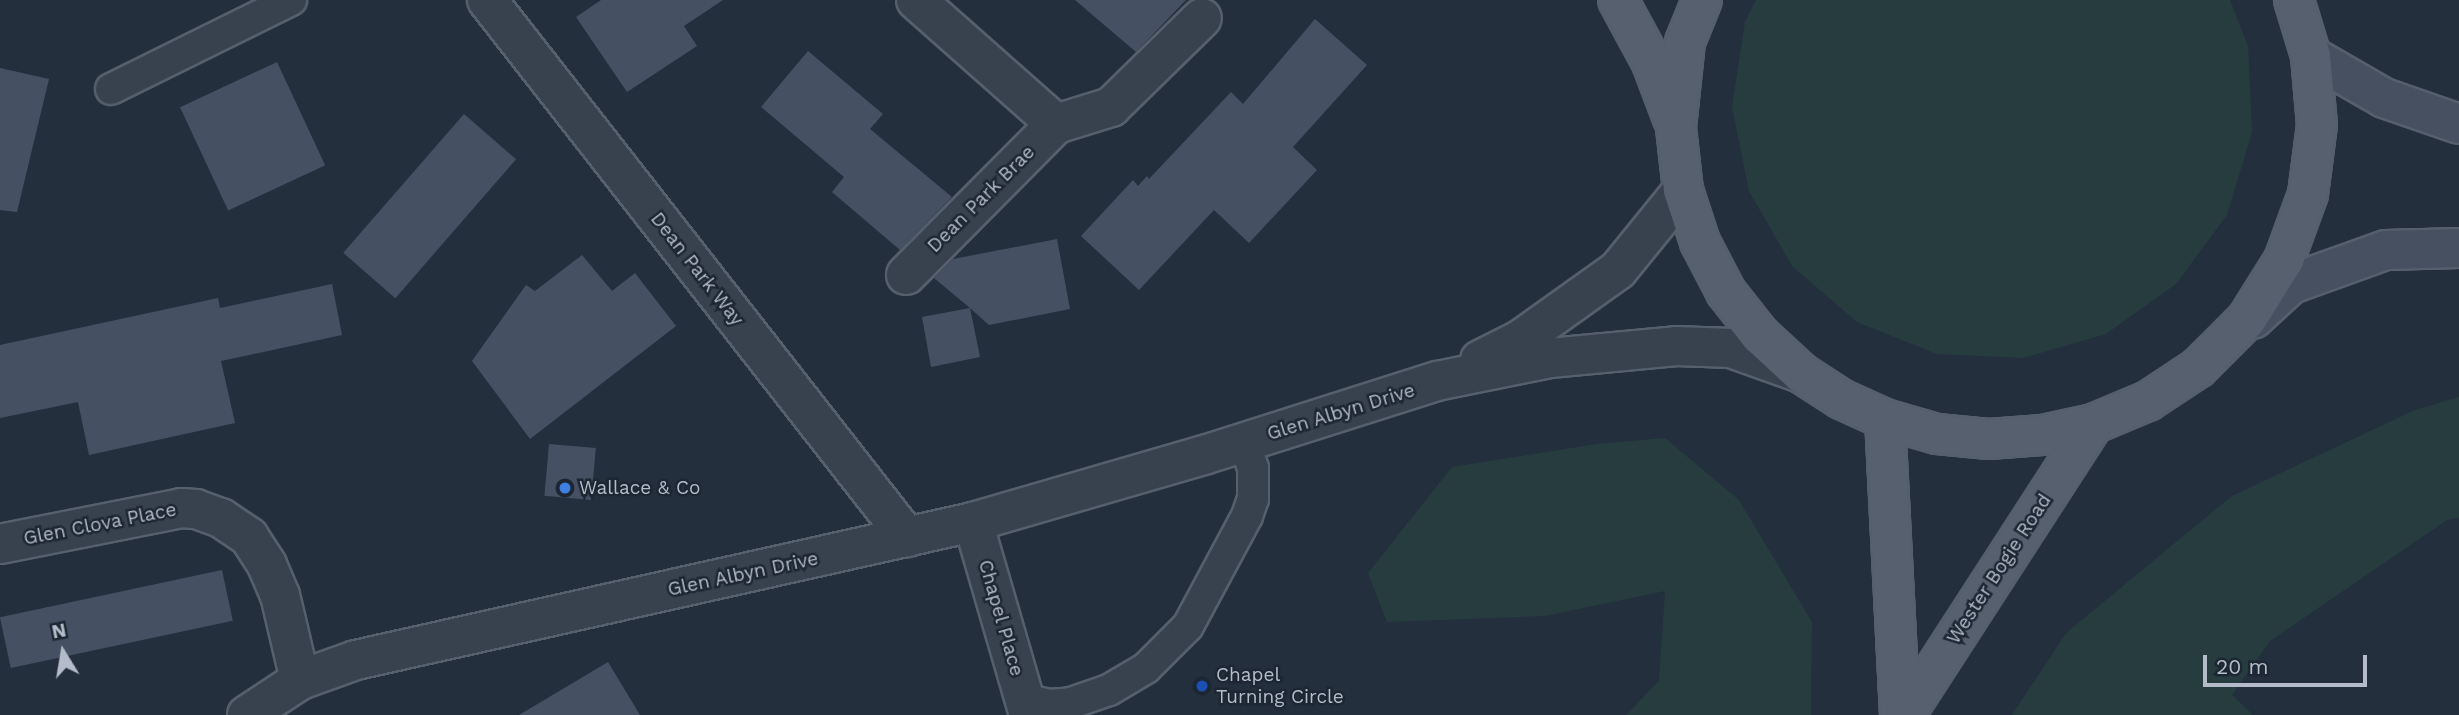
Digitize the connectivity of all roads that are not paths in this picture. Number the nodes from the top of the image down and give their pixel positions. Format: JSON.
{"nodes":[{"id":1,"x":291,"y":0,"type":"edge"},
{"id":2,"x":488,"y":0,"type":"edge"},
{"id":3,"x":916,"y":0,"type":"edge"},
{"id":4,"x":1618,"y":0,"type":"edge"},
{"id":5,"x":1702,"y":0,"type":"edge"},
{"id":6,"x":2295,"y":1,"type":"edge"},
{"id":7,"x":1202,"y":18,"type":"dead end"},
{"id":8,"x":2311,"y":56,"type":"junction"},
{"id":9,"x":111,"y":89,"type":"dead end"},
{"id":10,"x":1056,"y":124,"type":"junction"},
{"id":11,"x":2459,"y":124,"type":"edge"},
{"id":12,"x":1676,"y":128,"type":"junction"},
{"id":13,"x":1683,"y":190,"type":"junction"},
{"id":14,"x":2459,"y":248,"type":"edge"},
{"id":15,"x":906,"y":275,"type":"dead end"},
{"id":16,"x":2198,"y":368,"type":"junction"},
{"id":17,"x":1801,"y":373,"type":"junction"},
{"id":18,"x":1437,"y":381,"type":"junction"},
{"id":19,"x":1885,"y":419,"type":"junction"},
{"id":20,"x":2093,"y":424,"type":"junction"},
{"id":21,"x":1244,"y":442,"type":"junction"},
{"id":22,"x":973,"y":522,"type":"junction"},
{"id":23,"x":907,"y":537,"type":"junction"},
{"id":24,"x":0,"y":544,"type":"edge"},
{"id":25,"x":300,"y":680,"type":"junction"},
{"id":26,"x":1026,"y":707,"type":"edge"},
{"id":27,"x":247,"y":715,"type":"edge"},
{"id":28,"x":1902,"y":715,"type":"edge"}],
"edges":[{"from":1,"to":9,"type":"lane"},
{"from":2,"to":23,"type":"street","name":"Dean Park Way"},
{"from":3,"to":10,"type":"street"},
{"from":4,"to":12,"type":"main road"},
{"from":5,"to":12,"type":"main road"},
{"from":6,"to":8,"type":"main road"},
{"from":7,"to":10,"type":"street","name":"Dean Park Brae"},
{"from":8,"to":11,"type":"main road"},
{"from":8,"to":16,"type":"main road"},
{"from":10,"to":15,"type":"street","name":"Dean Park Brae"},
{"from":12,"to":13,"type":"main road"},
{"from":13,"to":17,"type":"main road"},
{"from":13,"to":18,"type":"street"},
{"from":14,"to":16,"type":"main road"},
{"from":16,"to":20,"type":"main road"},
{"from":17,"to":18,"type":"street"},
{"from":17,"to":19,"type":"main road"},
{"from":18,"to":21,"type":"street","name":"Glen Albyn Drive"},
{"from":19,"to":20,"type":"main road"},
{"from":19,"to":28,"type":"main road","name":"Wester Bogie Road"},
{"from":20,"to":28,"type":"main road","name":"Wester Bogie Road"},
{"from":21,"to":22,"type":"street","name":"Glen Albyn Drive"},
{"from":21,"to":26,"type":"lane","name":"Glen Albyn Drive"},
{"from":22,"to":23,"type":"street","name":"Glen Albyn Drive"},
{"from":22,"to":26,"type":"street","name":"Chapel Place"},
{"from":23,"to":25,"type":"street","name":"Glen Albyn Drive"},
{"from":24,"to":25,"type":"street","name":"Glen Clova Place"},
{"from":25,"to":27,"type":"street","name":"Glen Albyn Drive"}]}
